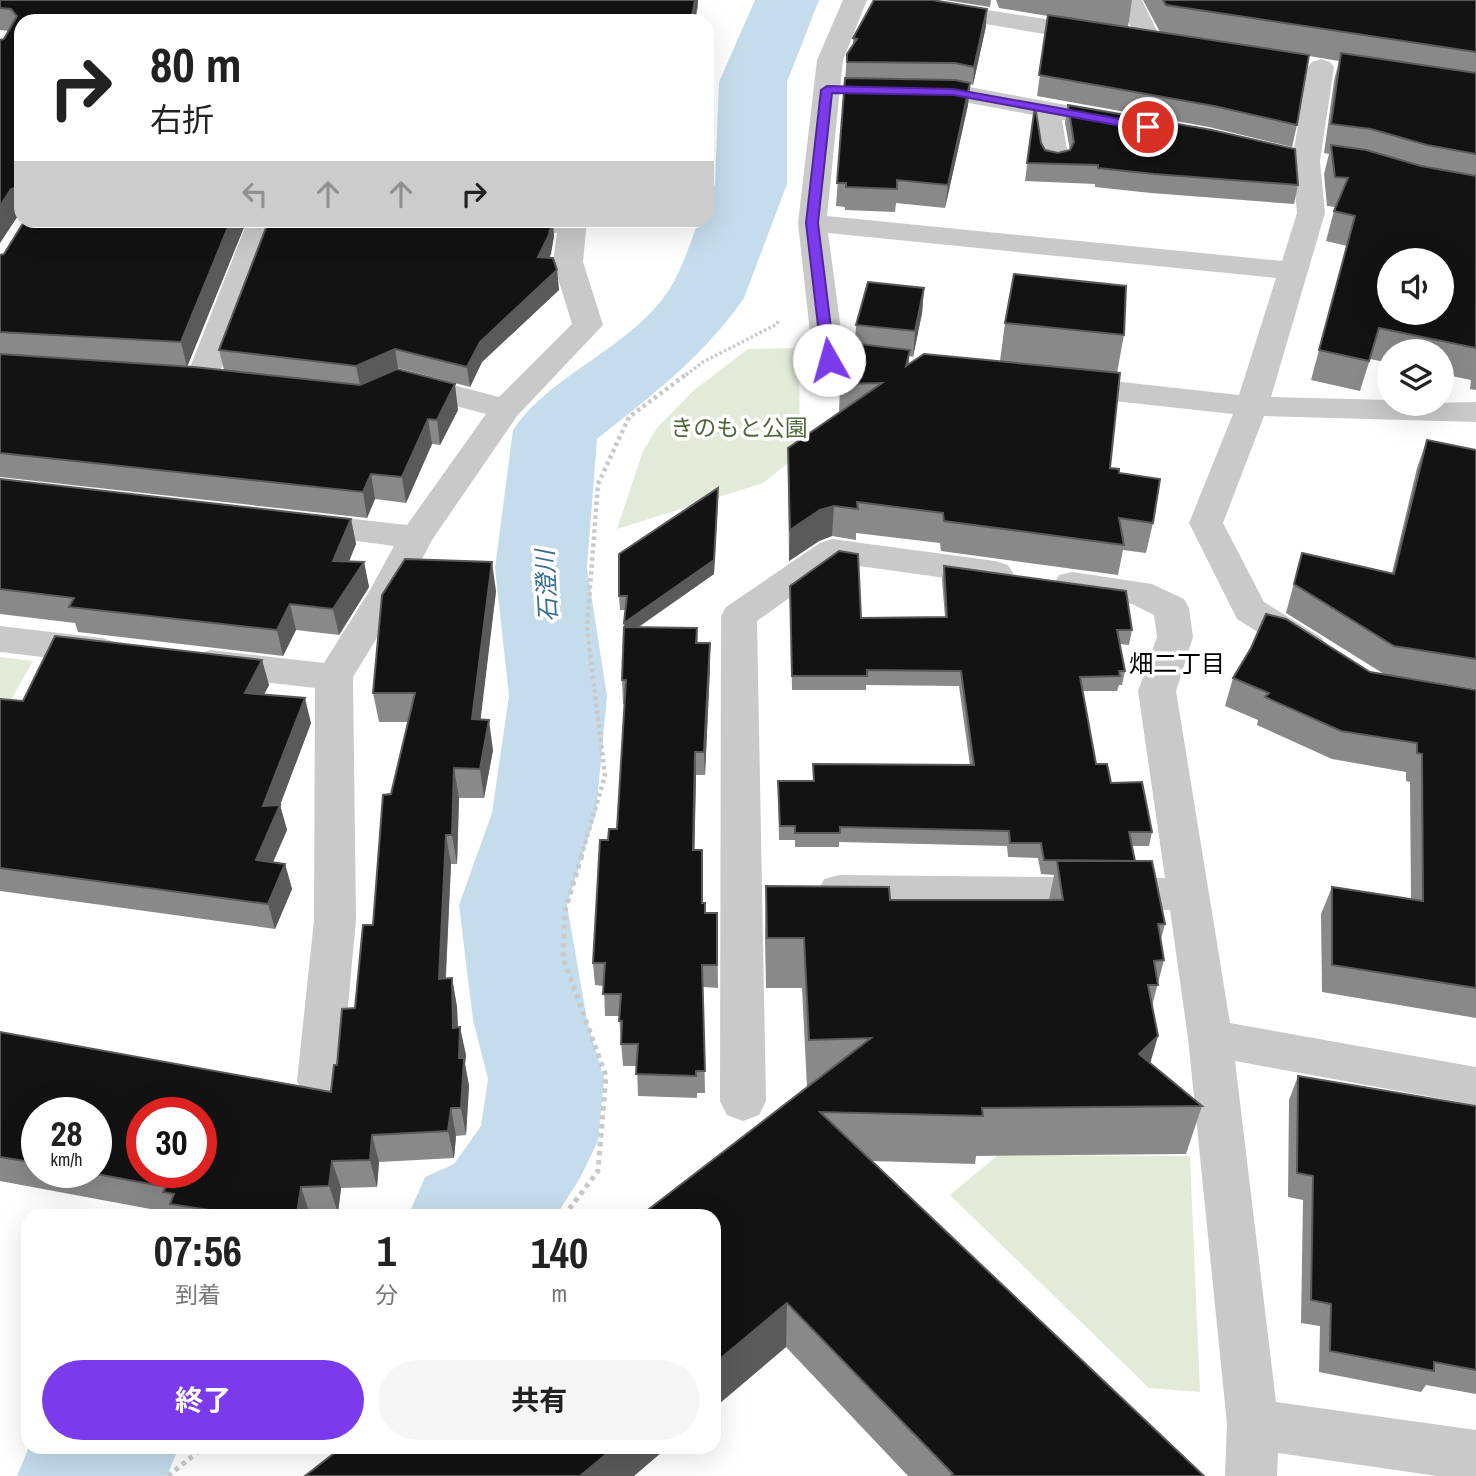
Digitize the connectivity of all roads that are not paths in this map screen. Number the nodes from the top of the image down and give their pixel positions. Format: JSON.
{"nodes":[{"id":1,"x":855,"y":0,"type":"edge"},
{"id":2,"x":1130,"y":0,"type":"edge"},
{"id":3,"x":906,"y":4,"type":"edge"},
{"id":4,"x":1148,"y":39,"type":"junction"},
{"id":5,"x":1175,"y":44,"type":"edge"},
{"id":6,"x":1321,"y":67,"type":"dead end"},
{"id":7,"x":890,"y":91,"type":"edge"},
{"id":8,"x":1047,"y":110,"type":"junction"},
{"id":9,"x":1148,"y":127,"type":"edge"},
{"id":10,"x":1055,"y":160,"type":"edge"},
{"id":11,"x":812,"y":223,"type":"junction"},
{"id":12,"x":260,"y":228,"type":"edge"},
{"id":13,"x":571,"y":228,"type":"edge"},
{"id":14,"x":1293,"y":271,"type":"junction"},
{"id":15,"x":924,"y":370,"type":"edge"},
{"id":16,"x":202,"y":380,"type":"edge"},
{"id":17,"x":1034,"y":382,"type":"edge"},
{"id":18,"x":376,"y":392,"type":"edge"},
{"id":19,"x":1252,"y":406,"type":"junction"},
{"id":20,"x":506,"y":409,"type":"junction"},
{"id":21,"x":1476,"y":412,"type":"edge"},
{"id":22,"x":263,"y":520,"type":"edge"},
{"id":23,"x":416,"y":537,"type":"junction"},
{"id":24,"x":0,"y":639,"type":"edge"},
{"id":25,"x":134,"y":654,"type":"edge"},
{"id":26,"x":174,"y":659,"type":"edge"},
{"id":27,"x":1329,"y":660,"type":"edge"},
{"id":28,"x":334,"y":677,"type":"junction"},
{"id":29,"x":742,"y":891,"type":"junction"},
{"id":30,"x":1186,"y":894,"type":"junction"},
{"id":31,"x":1210,"y":1038,"type":"junction"},
{"id":32,"x":319,"y":1082,"type":"dead end"},
{"id":33,"x":1476,"y":1086,"type":"edge"},
{"id":34,"x":743,"y":1101,"type":"dead end"},
{"id":35,"x":1253,"y":1424,"type":"junction"},
{"id":36,"x":1476,"y":1456,"type":"edge"},
{"id":37,"x":1251,"y":1476,"type":"edge"}],
"edges":[{"from":1,"to":11,"type":"street"},
{"from":2,"to":4,"type":"street"},
{"from":3,"to":4,"type":"street"},
{"from":4,"to":5,"type":"street"},
{"from":6,"to":14,"type":"street"},
{"from":7,"to":8,"type":"street"},
{"from":8,"to":9,"type":"street"},
{"from":8,"to":10,"type":"street"},
{"from":11,"to":14,"type":"street"},
{"from":11,"to":15,"type":"street"},
{"from":12,"to":16,"type":"street"},
{"from":13,"to":20,"type":"street"},
{"from":14,"to":19,"type":"street"},
{"from":17,"to":19,"type":"street"},
{"from":18,"to":20,"type":"street"},
{"from":19,"to":21,"type":"street"},
{"from":19,"to":27,"type":"street"},
{"from":20,"to":23,"type":"street"},
{"from":22,"to":23,"type":"street"},
{"from":23,"to":28,"type":"street"},
{"from":24,"to":25,"type":"street"},
{"from":26,"to":28,"type":"street"},
{"from":28,"to":32,"type":"street"},
{"from":29,"to":30,"type":"street"},
{"from":29,"to":30,"type":"street"},
{"from":29,"to":34,"type":"street"},
{"from":30,"to":31,"type":"street"},
{"from":31,"to":33,"type":"street"},
{"from":31,"to":35,"type":"street"},
{"from":35,"to":36,"type":"street"},
{"from":35,"to":37,"type":"street"}]}
